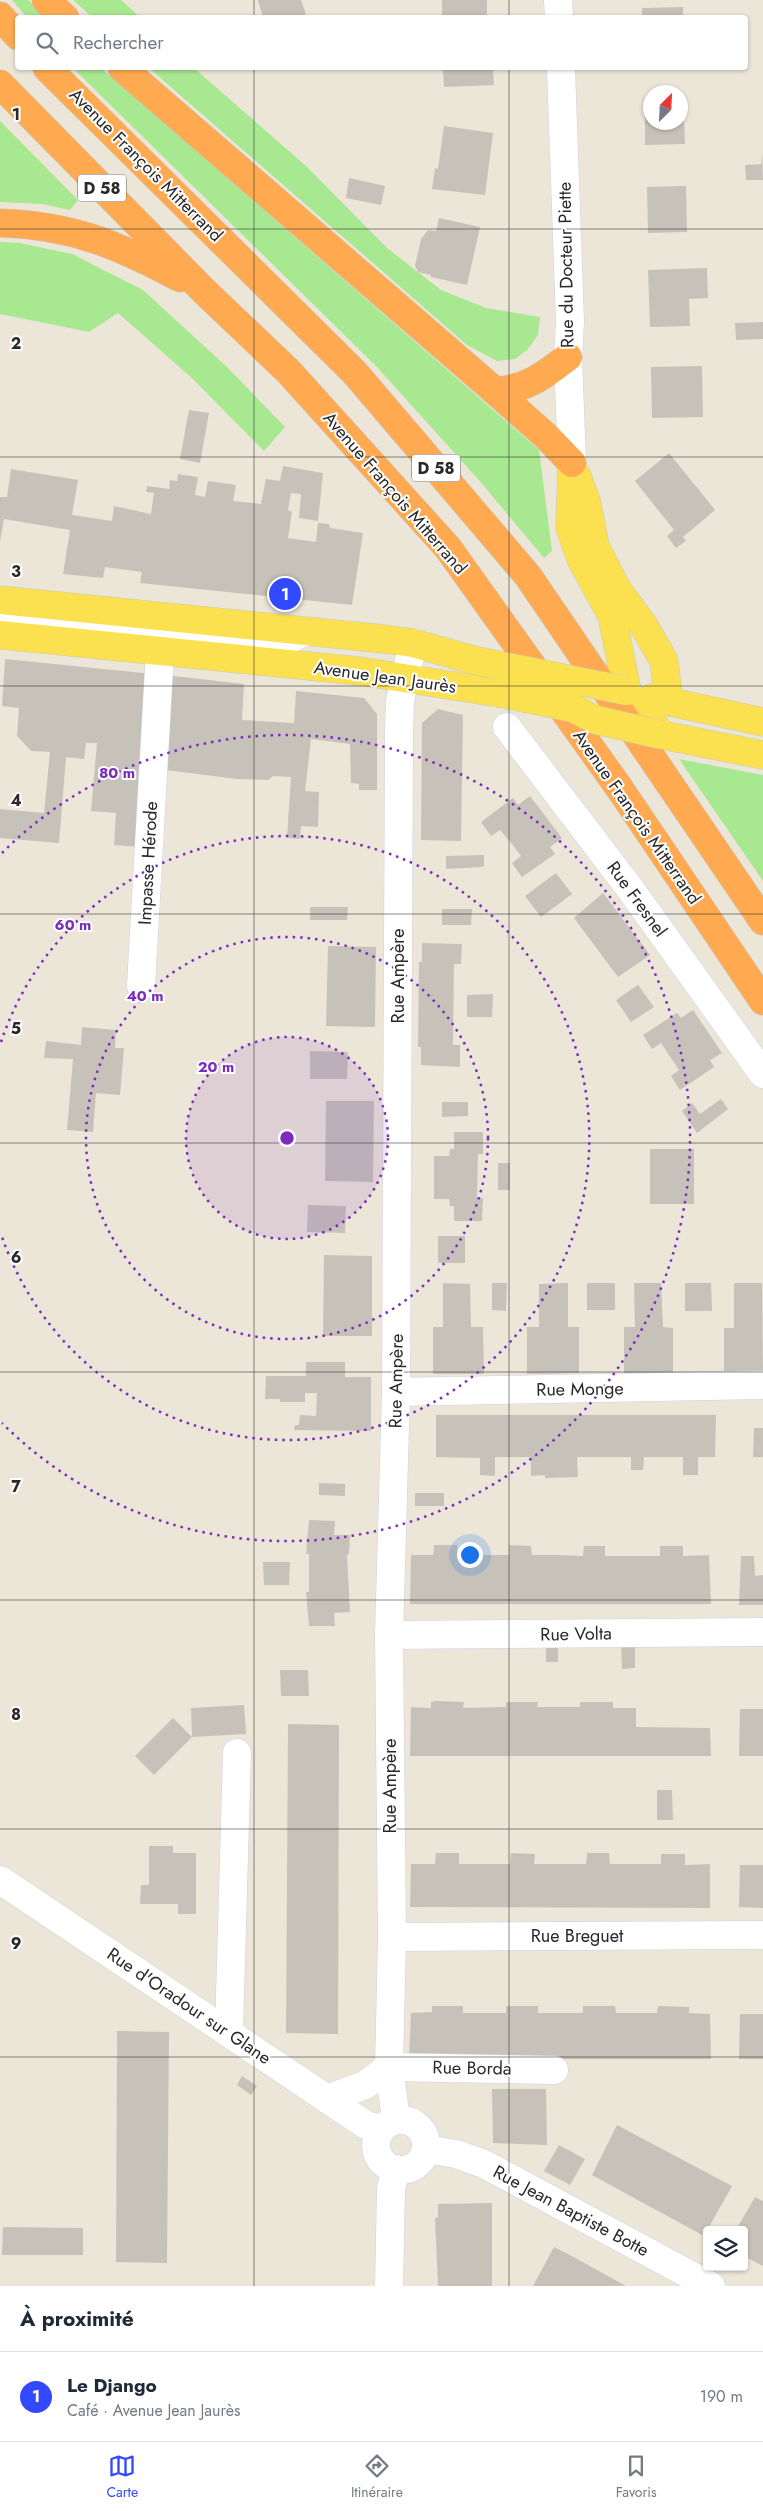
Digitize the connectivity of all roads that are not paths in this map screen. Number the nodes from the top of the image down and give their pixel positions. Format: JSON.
{"nodes":[{"id":1,"x":46,"y":0,"type":"edge"},
{"id":2,"x":558,"y":0,"type":"edge"},
{"id":3,"x":63,"y":15,"type":"edge"},
{"id":4,"x":559,"y":15,"type":"edge"},
{"id":5,"x":0,"y":16,"type":"edge"},
{"id":6,"x":15,"y":33,"type":"edge"},
{"id":7,"x":49,"y":70,"type":"edge"},
{"id":8,"x":124,"y":70,"type":"edge"},
{"id":9,"x":560,"y":70,"type":"edge"},
{"id":10,"x":0,"y":84,"type":"edge"},
{"id":11,"x":0,"y":223,"type":"edge"},
{"id":12,"x":204,"y":291,"type":"junction"},
{"id":13,"x":568,"y":357,"type":"junction"},
{"id":14,"x":495,"y":391,"type":"junction"},
{"id":15,"x":572,"y":463,"type":"junction"},
{"id":16,"x":0,"y":600,"type":"edge"},
{"id":17,"x":0,"y":615,"type":"edge"},
{"id":18,"x":305,"y":632,"type":"junction"},
{"id":19,"x":0,"y":635,"type":"edge"},
{"id":20,"x":413,"y":643,"type":"junction"},
{"id":21,"x":160,"y":651,"type":"junction"},
{"id":22,"x":407,"y":677,"type":"junction"},
{"id":23,"x":627,"y":691,"type":"junction"},
{"id":24,"x":660,"y":718,"type":"junction"},
{"id":25,"x":763,"y":722,"type":"edge"},
{"id":26,"x":507,"y":727,"type":"dead end"},
{"id":27,"x":763,"y":755,"type":"edge"},
{"id":28,"x":763,"y":921,"type":"edge"},
{"id":29,"x":141,"y":986,"type":"dead end"},
{"id":30,"x":763,"y":1002,"type":"edge"},
{"id":31,"x":763,"y":1074,"type":"edge"},
{"id":32,"x":763,"y":1385,"type":"edge"},
{"id":33,"x":396,"y":1392,"type":"junction"},
{"id":34,"x":763,"y":1632,"type":"edge"},
{"id":35,"x":389,"y":1635,"type":"junction"},
{"id":36,"x":237,"y":1753,"type":"dead end"},
{"id":37,"x":0,"y":1880,"type":"edge"},
{"id":38,"x":763,"y":1935,"type":"edge"},
{"id":39,"x":392,"y":1937,"type":"junction"},
{"id":40,"x":229,"y":2031,"type":"junction"},
{"id":41,"x":389,"y":2067,"type":"junction"},
{"id":42,"x":554,"y":2070,"type":"dead end"},
{"id":43,"x":327,"y":2099,"type":"junction"},
{"id":44,"x":388,"y":2124,"type":"junction"},
{"id":45,"x":426,"y":2149,"type":"junction"},
{"id":46,"x":396,"y":2170,"type":"junction"},
{"id":47,"x":389,"y":2286,"type":"edge"},
{"id":48,"x":711,"y":2286,"type":"edge"}],
"edges":[{"from":1,"to":3,"type":"highway"},
{"from":2,"to":4,"type":"street"},
{"from":5,"to":6,"type":"highway"},
{"from":7,"to":28,"type":"highway","name":"Avenue François Mitterrand","number":"D 58"},
{"from":8,"to":14,"type":"highway"},
{"from":9,"to":13,"type":"street","name":"Rue du Docteur Piette"},
{"from":10,"to":12,"type":"highway","name":"Avenue François Mitterrand","number":"D 58"},
{"from":11,"to":12,"type":"highway"},
{"from":12,"to":30,"type":"highway","name":"Avenue François Mitterrand","number":"D 58"},
{"from":13,"to":14,"type":"highway"},
{"from":13,"to":15,"type":"street","name":"Rue du Docteur Piette"},
{"from":14,"to":15,"type":"highway"},
{"from":15,"to":23,"type":"main road","name":"Rue du Docteur Piette"},
{"from":15,"to":24,"type":"main road","name":"Rue du Docteur Piette"},
{"from":16,"to":18,"type":"main road","name":"Avenue Jean Jaurès"},
{"from":17,"to":18,"type":"street"},
{"from":18,"to":20,"type":"main road","name":"Avenue Jean Jaurès"},
{"from":19,"to":21,"type":"main road","name":"Avenue Jean Jaurès"},
{"from":20,"to":22,"type":"street","name":"Rue Ampère"},
{"from":20,"to":23,"type":"main road","name":"Avenue Jean Jaurès","bridge":true},
{"from":21,"to":22,"type":"main road","name":"Avenue Jean Jaurès"},
{"from":21,"to":29,"type":"street","name":"Impasse Hérode"},
{"from":22,"to":24,"type":"main road","name":"Avenue Jean Jaurès","bridge":true},
{"from":22,"to":33,"type":"street","name":"Rue Ampère"},
{"from":23,"to":24,"type":"main road"},
{"from":24,"to":25,"type":"main road","name":"Avenue Jean Jaurès"},
{"from":24,"to":27,"type":"main road","name":"Avenue Jean Jaurès"},
{"from":26,"to":31,"type":"street","name":"Rue Fresnel"},
{"from":32,"to":33,"type":"street","name":"Rue Monge"},
{"from":33,"to":35,"type":"street","name":"Rue Ampère"},
{"from":34,"to":35,"type":"street","name":"Rue Volta"},
{"from":35,"to":39,"type":"street","name":"Rue Ampère"},
{"from":36,"to":40,"type":"street"},
{"from":37,"to":40,"type":"street","name":"Rue d'Oradour sur Glane"},
{"from":38,"to":39,"type":"street","name":"Rue Breguet"},
{"from":39,"to":41,"type":"street","name":"Rue Ampère"},
{"from":40,"to":43,"type":"street","name":"Rue d'Oradour sur Glane"},
{"from":41,"to":42,"type":"street","name":"Rue Borda"},
{"from":41,"to":43,"type":"street"},
{"from":41,"to":44,"type":"street","name":"Rue Ampère"},
{"from":43,"to":44,"type":"street","name":"Rue d'Oradour sur Glane"},
{"from":44,"to":45,"type":"street"},
{"from":44,"to":46,"type":"street"},
{"from":45,"to":46,"type":"street"},
{"from":45,"to":48,"type":"street","name":"Rue Jean Baptiste Botte"},
{"from":46,"to":47,"type":"street"}]}
